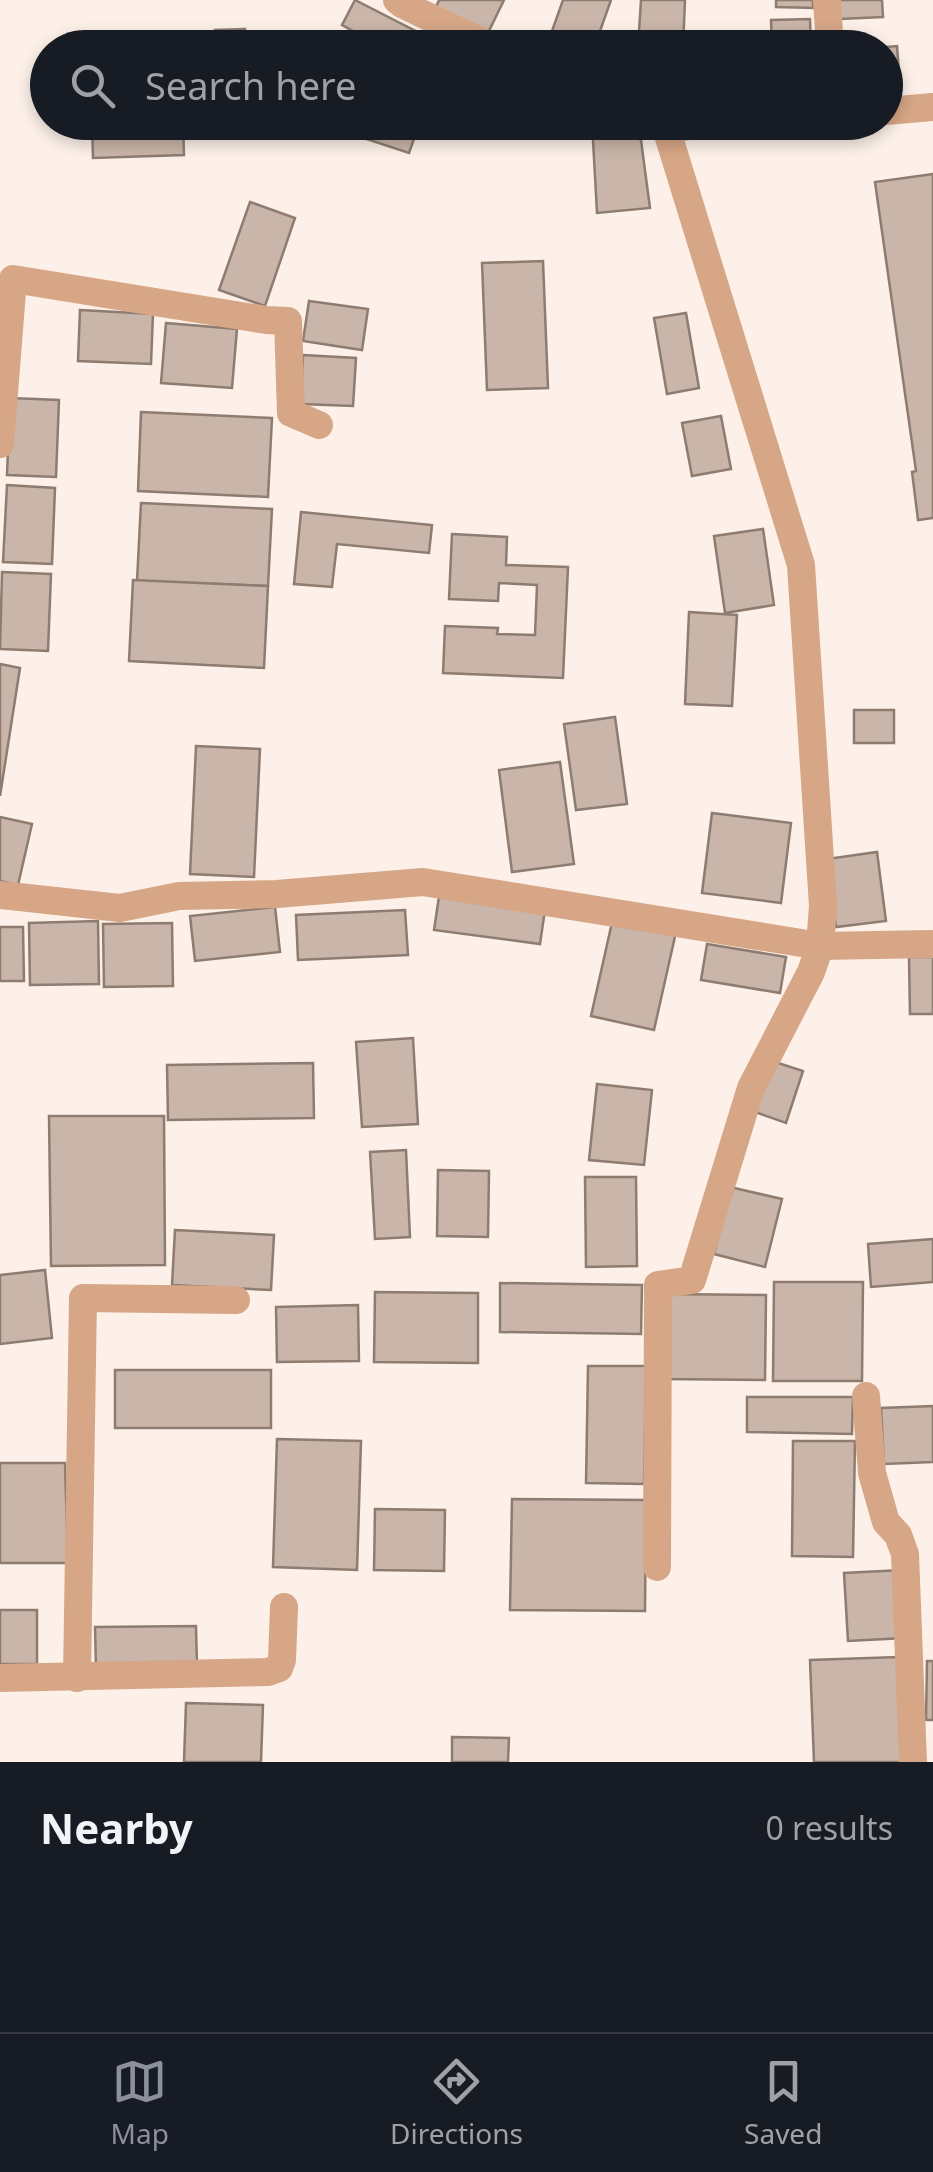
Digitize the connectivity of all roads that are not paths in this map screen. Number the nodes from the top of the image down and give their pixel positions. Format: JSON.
{"nodes":[{"id":1,"x":398,"y":0,"type":"edge"},
{"id":2,"x":827,"y":0,"type":"edge"},
{"id":3,"x":456,"y":30,"type":"edge"},
{"id":4,"x":829,"y":30,"type":"edge"},
{"id":5,"x":933,"y":108,"type":"edge"},
{"id":6,"x":903,"y":110,"type":"edge"},
{"id":7,"x":665,"y":140,"type":"edge"},
{"id":8,"x":6,"y":279,"type":"edge"},
{"id":9,"x":319,"y":425,"type":"dead end"},
{"id":10,"x":0,"y":444,"type":"edge"},
{"id":11,"x":0,"y":894,"type":"edge"},
{"id":12,"x":933,"y":944,"type":"edge"},
{"id":13,"x":820,"y":946,"type":"junction"},
{"id":14,"x":236,"y":1300,"type":"dead end"},
{"id":15,"x":866,"y":1396,"type":"dead end"},
{"id":16,"x":657,"y":1567,"type":"dead end"},
{"id":17,"x":284,"y":1607,"type":"dead end"},
{"id":18,"x":0,"y":1678,"type":"edge"},
{"id":19,"x":77,"y":1678,"type":"junction"},
{"id":20,"x":912,"y":1762,"type":"edge"}],
"edges":[{"from":1,"to":3,"type":"street"},
{"from":2,"to":4,"type":"street"},
{"from":5,"to":6,"type":"street"},
{"from":7,"to":13,"type":"street"},
{"from":8,"to":9,"type":"street"},
{"from":8,"to":10,"type":"street"},
{"from":11,"to":13,"type":"street"},
{"from":12,"to":13,"type":"street"},
{"from":13,"to":16,"type":"street"},
{"from":14,"to":19,"type":"street"},
{"from":15,"to":20,"type":"street"},
{"from":17,"to":19,"type":"street"},
{"from":18,"to":19,"type":"street"}]}
